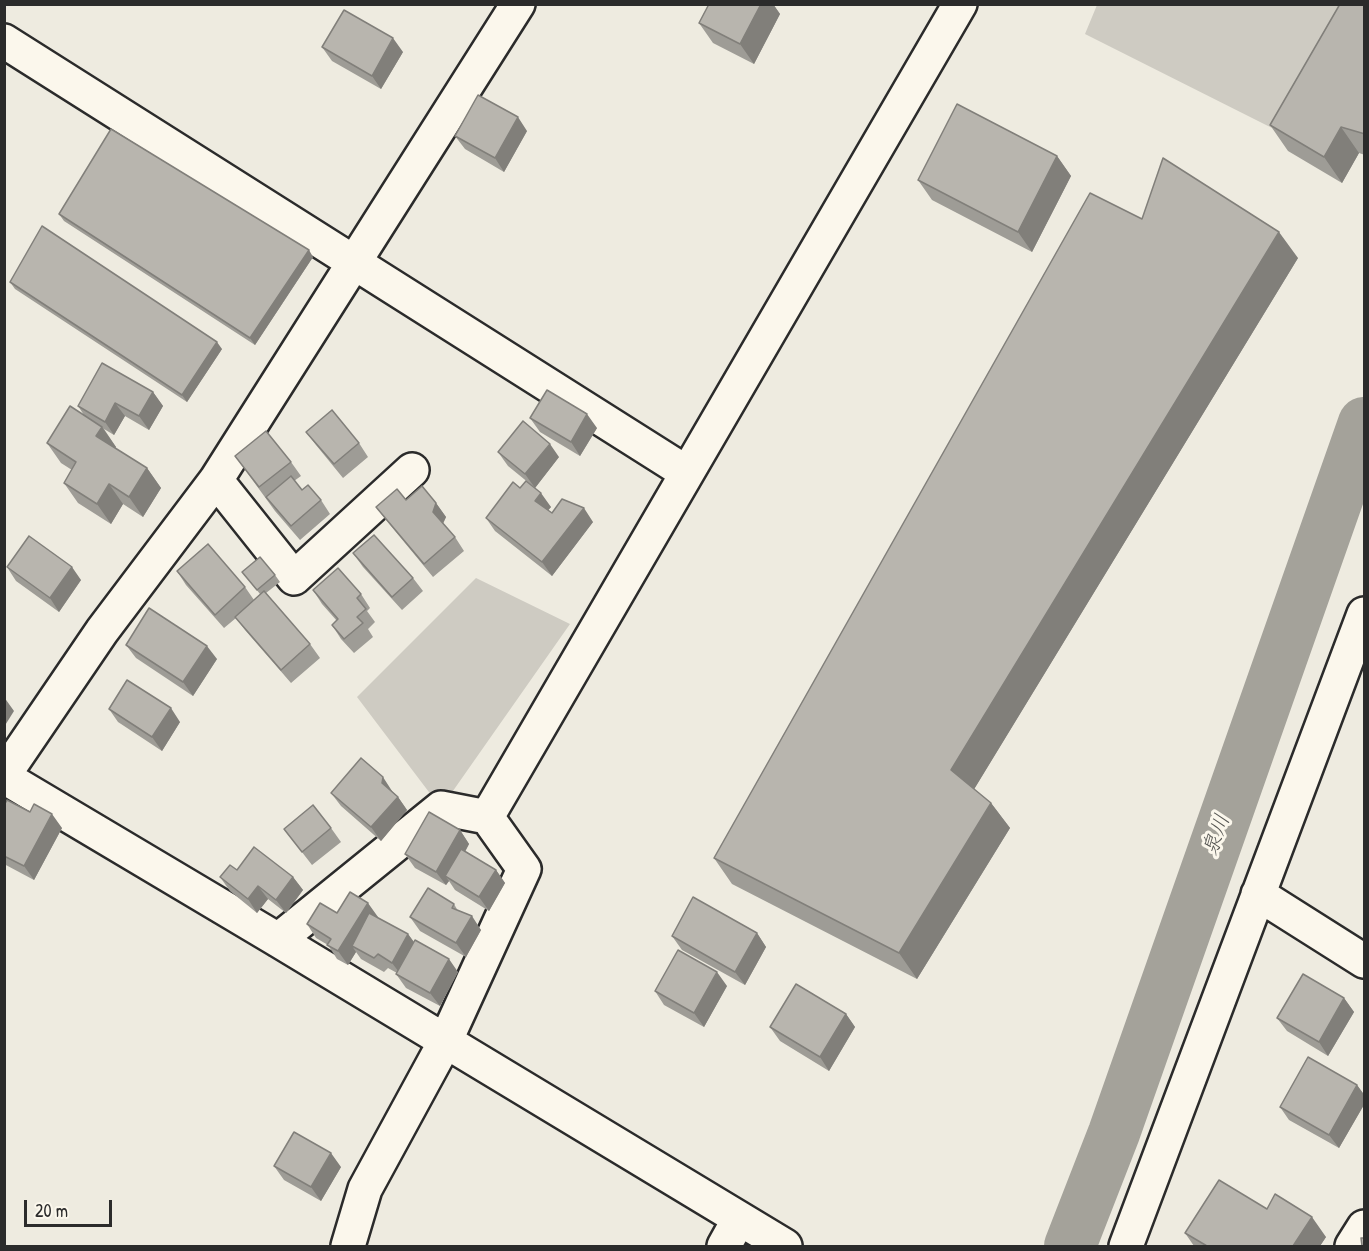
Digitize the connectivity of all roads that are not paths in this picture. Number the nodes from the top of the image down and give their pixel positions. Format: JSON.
{"nodes":[{"id":1,"x":518,"y":4,"type":"edge"},
{"id":2,"x":960,"y":4,"type":"edge"},
{"id":3,"x":4,"y":41,"type":"edge"},
{"id":4,"x":356,"y":262,"type":"junction"},
{"id":5,"x":412,"y":470,"type":"dead end"},
{"id":6,"x":687,"y":473,"type":"junction"},
{"id":7,"x":216,"y":480,"type":"junction"},
{"id":8,"x":1365,"y":614,"type":"edge"},
{"id":9,"x":4,"y":776,"type":"edge"},
{"id":10,"x":487,"y":817,"type":"junction"},
{"id":11,"x":1258,"y":894,"type":"junction"},
{"id":12,"x":278,"y":940,"type":"junction"},
{"id":13,"x":1365,"y":961,"type":"edge"},
{"id":14,"x":445,"y":1042,"type":"junction"},
{"id":15,"x":1365,"y":1227,"type":"edge"},
{"id":16,"x":732,"y":1233,"type":"edge"},
{"id":17,"x":348,"y":1246,"type":"edge"},
{"id":18,"x":785,"y":1246,"type":"edge"},
{"id":19,"x":1126,"y":1246,"type":"edge"},
{"id":20,"x":1352,"y":1246,"type":"edge"}],
"edges":[{"from":1,"to":4,"type":"street"},
{"from":2,"to":6,"type":"street"},
{"from":3,"to":4,"type":"street"},
{"from":4,"to":6,"type":"street"},
{"from":4,"to":7,"type":"street"},
{"from":5,"to":7,"type":"street"},
{"from":6,"to":10,"type":"street"},
{"from":7,"to":9,"type":"street"},
{"from":8,"to":11,"type":"street"},
{"from":9,"to":12,"type":"street"},
{"from":10,"to":12,"type":"street"},
{"from":10,"to":14,"type":"street"},
{"from":11,"to":13,"type":"street"},
{"from":11,"to":19,"type":"street"},
{"from":12,"to":14,"type":"street"},
{"from":14,"to":16,"type":"street"},
{"from":14,"to":17,"type":"street"},
{"from":15,"to":20,"type":"street"},
{"from":16,"to":18,"type":"street"}]}
